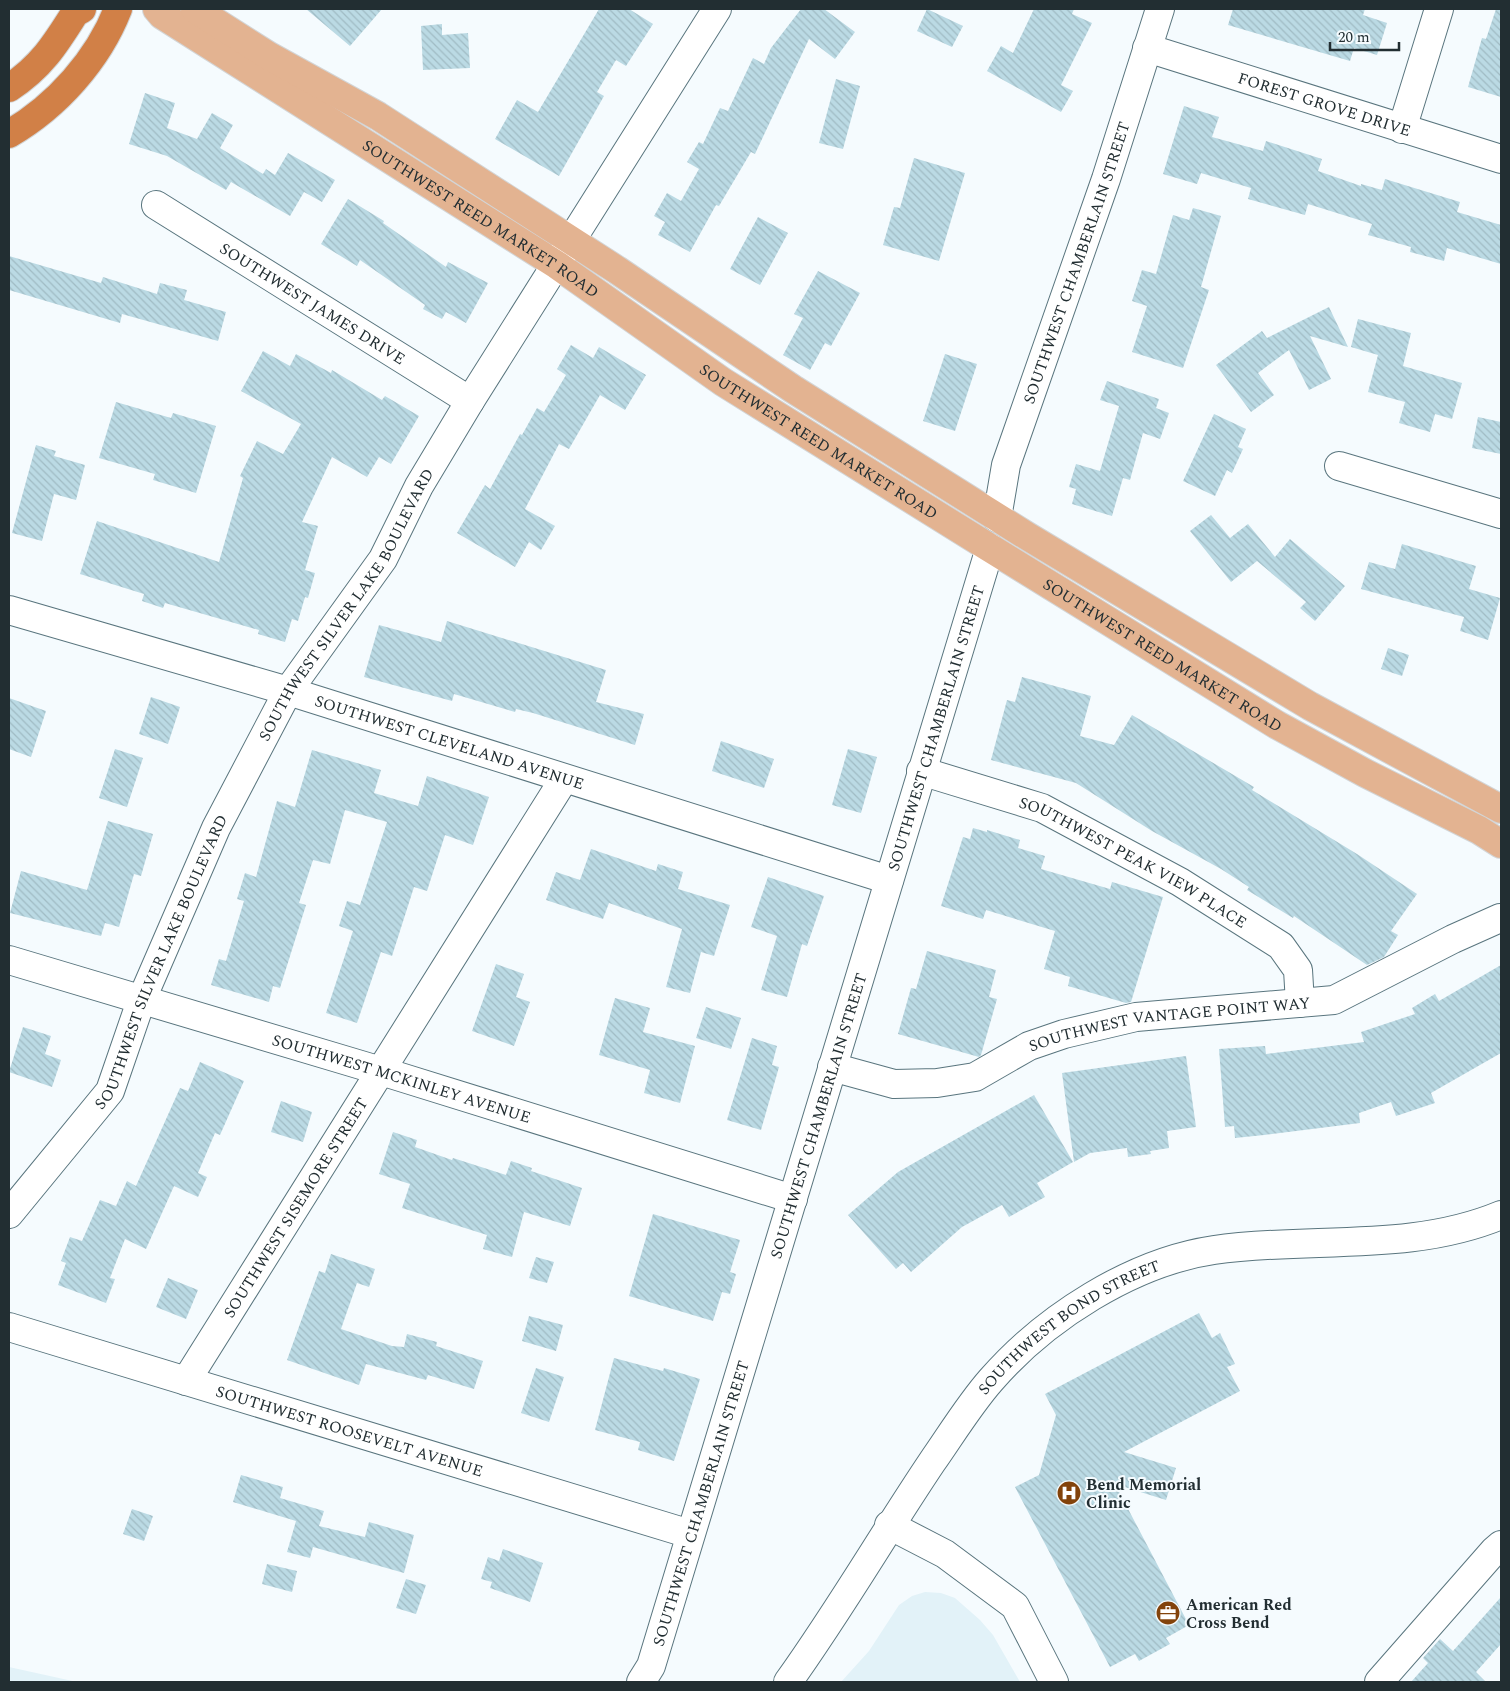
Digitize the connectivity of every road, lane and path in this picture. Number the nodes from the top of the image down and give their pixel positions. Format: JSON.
{"nodes":[{"id":1,"x":82,"y":9,"type":"edge"},
{"id":2,"x":118,"y":9,"type":"edge"},
{"id":3,"x":157,"y":9,"type":"edge"},
{"id":4,"x":195,"y":9,"type":"edge"},
{"id":5,"x":717,"y":9,"type":"edge"},
{"id":6,"x":1160,"y":9,"type":"edge"},
{"id":7,"x":1439,"y":9,"type":"edge"},
{"id":8,"x":1147,"y":48,"type":"junction"},
{"id":9,"x":9,"y":88,"type":"edge"},
{"id":10,"x":1402,"y":129,"type":"junction"},
{"id":11,"x":9,"y":134,"type":"edge"},
{"id":12,"x":1501,"y":160,"type":"edge"},
{"id":13,"x":156,"y":205,"type":"dead end"},
{"id":14,"x":571,"y":240,"type":"junction"},
{"id":15,"x":557,"y":265,"type":"junction"},
{"id":16,"x":470,"y":401,"type":"junction"},
{"id":17,"x":1339,"y":466,"type":"dead end"},
{"id":18,"x":1501,"y":514,"type":"edge"},
{"id":19,"x":997,"y":518,"type":"junction"},
{"id":20,"x":990,"y":548,"type":"junction"},
{"id":21,"x":9,"y":610,"type":"edge"},
{"id":22,"x":288,"y":691,"type":"junction"},
{"id":23,"x":921,"y":771,"type":"junction"},
{"id":24,"x":564,"y":779,"type":"junction"},
{"id":25,"x":1501,"y":809,"type":"edge"},
{"id":26,"x":1501,"y":844,"type":"edge"},
{"id":27,"x":889,"y":880,"type":"junction"},
{"id":28,"x":1500,"y":918,"type":"edge"},
{"id":29,"x":9,"y":960,"type":"edge"},
{"id":30,"x":141,"y":1001,"type":"junction"},
{"id":31,"x":1300,"y":1003,"type":"junction"},
{"id":32,"x":832,"y":1067,"type":"junction"},
{"id":33,"x":381,"y":1071,"type":"junction"},
{"id":34,"x":793,"y":1199,"type":"junction"},
{"id":35,"x":9,"y":1214,"type":"edge"},
{"id":36,"x":1501,"y":1215,"type":"edge"},
{"id":37,"x":9,"y":1327,"type":"edge"},
{"id":38,"x":186,"y":1381,"type":"junction"},
{"id":39,"x":889,"y":1526,"type":"junction"},
{"id":40,"x":690,"y":1534,"type":"junction"},
{"id":41,"x":1501,"y":1545,"type":"edge"},
{"id":42,"x":641,"y":1682,"type":"edge"},
{"id":43,"x":788,"y":1682,"type":"edge"},
{"id":44,"x":1054,"y":1682,"type":"edge"},
{"id":45,"x":1380,"y":1682,"type":"edge"}],
"edges":[{"from":1,"to":9,"type":"highway"},
{"from":2,"to":11,"type":"highway"},
{"from":3,"to":15,"type":"main road","name":"SOUTHWEST REED MARKET ROAD"},
{"from":4,"to":14,"type":"main road","name":"SOUTHWEST REED MARKET ROAD"},
{"from":5,"to":14,"type":"street","name":"SOUTHWEST SILVER LAKE BOULEVARD"},
{"from":6,"to":8,"type":"street","name":"SOUTHWEST CHAMBERLAIN STREET"},
{"from":7,"to":10,"type":"street"},
{"from":8,"to":10,"type":"street","name":"FOREST GROVE DRIVE"},
{"from":8,"to":19,"type":"street","name":"SOUTHWEST CHAMBERLAIN STREET"},
{"from":10,"to":12,"type":"street","name":"FOREST GROVE DRIVE"},
{"from":13,"to":16,"type":"street","name":"SOUTHWEST JAMES DRIVE"},
{"from":14,"to":15,"type":"street","name":"SOUTHWEST SILVER LAKE BOULEVARD"},
{"from":14,"to":19,"type":"main road","name":"SOUTHWEST REED MARKET ROAD"},
{"from":15,"to":16,"type":"street","name":"SOUTHWEST SILVER LAKE BOULEVARD"},
{"from":15,"to":20,"type":"main road","name":"SOUTHWEST REED MARKET ROAD"},
{"from":16,"to":22,"type":"street","name":"SOUTHWEST SILVER LAKE BOULEVARD"},
{"from":17,"to":18,"type":"street"},
{"from":19,"to":25,"type":"main road","name":"SOUTHWEST REED MARKET ROAD"},
{"from":20,"to":23,"type":"street","name":"SOUTHWEST CHAMBERLAIN STREET"},
{"from":20,"to":26,"type":"main road","name":"SOUTHWEST REED MARKET ROAD"},
{"from":21,"to":22,"type":"street","name":"SOUTHWEST CLEVELAND AVENUE"},
{"from":22,"to":24,"type":"street","name":"SOUTHWEST CLEVELAND AVENUE"},
{"from":22,"to":30,"type":"street","name":"SOUTHWEST SILVER LAKE BOULEVARD"},
{"from":23,"to":27,"type":"street","name":"SOUTHWEST CHAMBERLAIN STREET"},
{"from":23,"to":31,"type":"street","name":"SOUTHWEST PEAK VIEW PLACE"},
{"from":24,"to":27,"type":"street","name":"SOUTHWEST CLEVELAND AVENUE"},
{"from":24,"to":33,"type":"street","name":"SOUTHWEST SISEMORE STREET"},
{"from":27,"to":32,"type":"street","name":"SOUTHWEST CHAMBERLAIN STREET"},
{"from":28,"to":31,"type":"street","name":"SOUTHWEST VANTAGE POINT WAY"},
{"from":29,"to":30,"type":"street","name":"SOUTHWEST MCKINLEY AVENUE"},
{"from":30,"to":33,"type":"street","name":"SOUTHWEST MCKINLEY AVENUE"},
{"from":30,"to":35,"type":"street","name":"SOUTHWEST SILVER LAKE BOULEVARD"},
{"from":31,"to":32,"type":"street","name":"SOUTHWEST VANTAGE POINT WAY"},
{"from":32,"to":34,"type":"street","name":"SOUTHWEST CHAMBERLAIN STREET"},
{"from":33,"to":34,"type":"street","name":"SOUTHWEST MCKINLEY AVENUE"},
{"from":33,"to":38,"type":"street","name":"SOUTHWEST SISEMORE STREET"},
{"from":34,"to":40,"type":"street","name":"SOUTHWEST CHAMBERLAIN STREET"},
{"from":36,"to":39,"type":"street","name":"SOUTHWEST BOND STREET"},
{"from":37,"to":38,"type":"street","name":"SOUTHWEST ROOSEVELT AVENUE"},
{"from":38,"to":40,"type":"street","name":"SOUTHWEST ROOSEVELT AVENUE"},
{"from":39,"to":43,"type":"street","name":"SOUTHWEST BOND STREET"},
{"from":39,"to":44,"type":"street"},
{"from":40,"to":42,"type":"street","name":"SOUTHWEST CHAMBERLAIN STREET"},
{"from":41,"to":45,"type":"street"}]}
